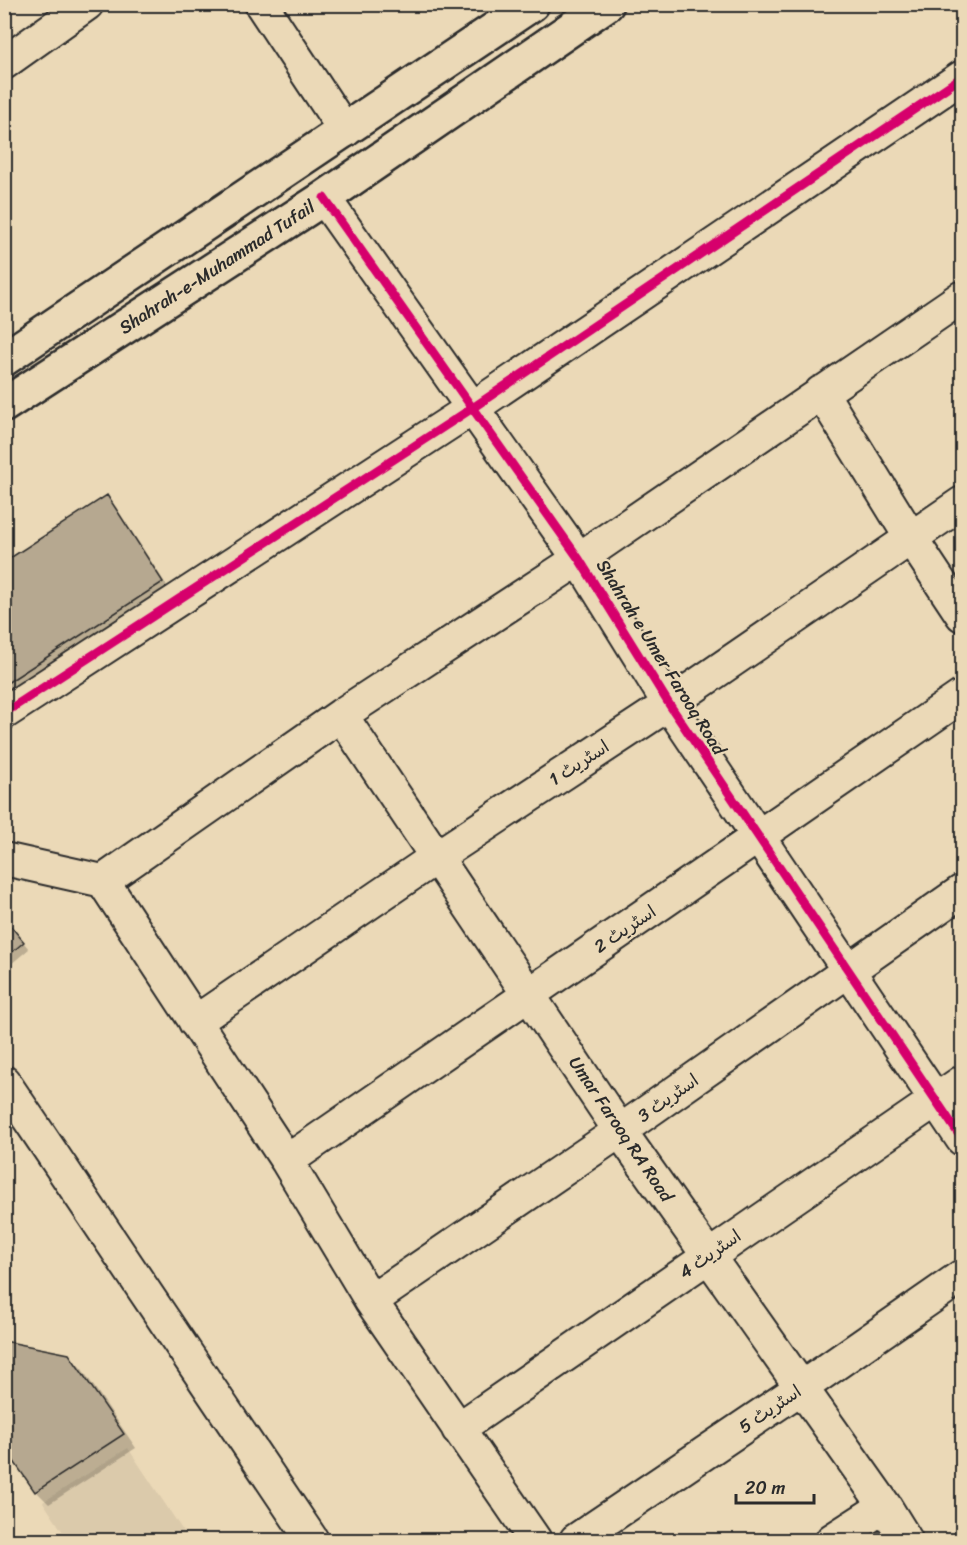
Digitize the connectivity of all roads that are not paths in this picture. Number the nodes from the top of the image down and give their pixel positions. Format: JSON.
{"nodes":[{"id":1,"x":261,"y":4,"type":"edge"},
{"id":2,"x":532,"y":4,"type":"edge"},
{"id":3,"x":607,"y":4,"type":"edge"},
{"id":4,"x":84,"y":5,"type":"edge"},
{"id":5,"x":4,"y":63,"type":"edge"},
{"id":6,"x":963,"y":76,"type":"edge"},
{"id":7,"x":345,"y":131,"type":"junction"},
{"id":8,"x":324,"y":198,"type":"junction"},
{"id":9,"x":963,"y":297,"type":"edge"},
{"id":10,"x":4,"y":359,"type":"edge"},
{"id":11,"x":820,"y":392,"type":"junction"},
{"id":12,"x":4,"y":405,"type":"edge"},
{"id":13,"x":471,"y":409,"type":"junction"},
{"id":14,"x":963,"y":503,"type":"edge"},
{"id":15,"x":911,"y":538,"type":"junction"},
{"id":16,"x":579,"y":560,"type":"junction"},
{"id":17,"x":963,"y":615,"type":"edge"},
{"id":18,"x":963,"y":696,"type":"edge"},
{"id":19,"x":669,"y":704,"type":"junction"},
{"id":20,"x":4,"y":713,"type":"edge"},
{"id":21,"x":340,"y":715,"type":"junction"},
{"id":22,"x":758,"y":838,"type":"junction"},
{"id":23,"x":435,"y":858,"type":"junction"},
{"id":24,"x":4,"y":859,"type":"edge"},
{"id":25,"x":102,"y":881,"type":"junction"},
{"id":26,"x":963,"y":891,"type":"edge"},
{"id":27,"x":849,"y":970,"type":"junction"},
{"id":28,"x":530,"y":994,"type":"junction"},
{"id":29,"x":195,"y":1022,"type":"junction"},
{"id":30,"x":4,"y":1082,"type":"edge"},
{"id":31,"x":963,"y":1082,"type":"edge"},
{"id":32,"x":936,"y":1099,"type":"junction"},
{"id":33,"x":620,"y":1131,"type":"junction"},
{"id":34,"x":963,"y":1138,"type":"edge"},
{"id":35,"x":287,"y":1161,"type":"junction"},
{"id":36,"x":708,"y":1255,"type":"junction"},
{"id":37,"x":963,"y":1276,"type":"edge"},
{"id":38,"x":371,"y":1301,"type":"junction"},
{"id":39,"x":801,"y":1388,"type":"junction"},
{"id":40,"x":458,"y":1429,"type":"junction"},
{"id":41,"x":885,"y":1506,"type":"junction"},
{"id":42,"x":312,"y":1540,"type":"edge"},
{"id":43,"x":535,"y":1540,"type":"edge"},
{"id":44,"x":576,"y":1540,"type":"edge"},
{"id":45,"x":832,"y":1540,"type":"edge"},
{"id":46,"x":906,"y":1540,"type":"edge"}],
"edges":[{"from":1,"to":7,"type":"street"},
{"from":2,"to":7,"type":"main road"},
{"from":3,"to":8,"type":"main road","name":"Shahrah-e-Muhammad Tufail"},
{"from":4,"to":5,"type":"street"},
{"from":6,"to":13,"type":"street"},
{"from":7,"to":10,"type":"main road"},
{"from":8,"to":12,"type":"main road","name":"Shahrah-e-Muhammad Tufail"},
{"from":8,"to":13,"type":"street","name":"Shahrah e Umer Farooq Road"},
{"from":9,"to":11,"type":"street"},
{"from":11,"to":15,"type":"street"},
{"from":11,"to":16,"type":"street"},
{"from":13,"to":16,"type":"street","name":"Shahrah e Umer Farooq Road"},
{"from":13,"to":20,"type":"street"},
{"from":14,"to":15,"type":"street","name":"اسٹریٹ 1"},
{"from":15,"to":17,"type":"street"},
{"from":15,"to":19,"type":"street","name":"اسٹریٹ 1"},
{"from":16,"to":19,"type":"street","name":"Shahrah e Umer Farooq Road"},
{"from":16,"to":21,"type":"street"},
{"from":18,"to":22,"type":"street","name":"اسٹریٹ 2"},
{"from":19,"to":22,"type":"street","name":"Shahrah e Umer Farooq Road"},
{"from":19,"to":23,"type":"street","name":"اسٹریٹ 1"},
{"from":21,"to":23,"type":"street","name":"Umar Farooq RA Road"},
{"from":21,"to":25,"type":"street"},
{"from":22,"to":27,"type":"street","name":"Shahrah e Umer Farooq Road"},
{"from":22,"to":28,"type":"street","name":"اسٹریٹ 2"},
{"from":23,"to":28,"type":"street","name":"Umar Farooq RA Road"},
{"from":23,"to":29,"type":"street","name":"اسٹریٹ 1"},
{"from":24,"to":25,"type":"street"},
{"from":25,"to":29,"type":"street"},
{"from":26,"to":27,"type":"street","name":"اسٹریٹ 3"},
{"from":27,"to":32,"type":"street","name":"Shahrah e Umer Farooq Road"},
{"from":27,"to":33,"type":"street","name":"اسٹریٹ 3"},
{"from":28,"to":33,"type":"street","name":"Umar Farooq RA Road"},
{"from":28,"to":35,"type":"street","name":"اسٹریٹ 2"},
{"from":29,"to":35,"type":"street"},
{"from":30,"to":42,"type":"street"},
{"from":31,"to":32,"type":"street","name":"اسٹریٹ 4"},
{"from":32,"to":34,"type":"street","name":"Shahrah e Umer Farooq Road"},
{"from":32,"to":36,"type":"street","name":"اسٹریٹ 4"},
{"from":33,"to":36,"type":"street","name":"Umar Farooq RA Road"},
{"from":33,"to":38,"type":"street","name":"اسٹریٹ 3"},
{"from":35,"to":38,"type":"street"},
{"from":36,"to":39,"type":"street","name":"Umar Farooq RA Road"},
{"from":36,"to":40,"type":"street","name":"اسٹریٹ 4"},
{"from":37,"to":39,"type":"street","name":"اسٹریٹ 5"},
{"from":38,"to":40,"type":"street"},
{"from":39,"to":41,"type":"street","name":"Umar Farooq RA Road"},
{"from":39,"to":44,"type":"street","name":"اسٹریٹ 5"},
{"from":40,"to":43,"type":"street"},
{"from":41,"to":45,"type":"street"},
{"from":41,"to":46,"type":"street","name":"Umar Farooq RA Road"}]}
